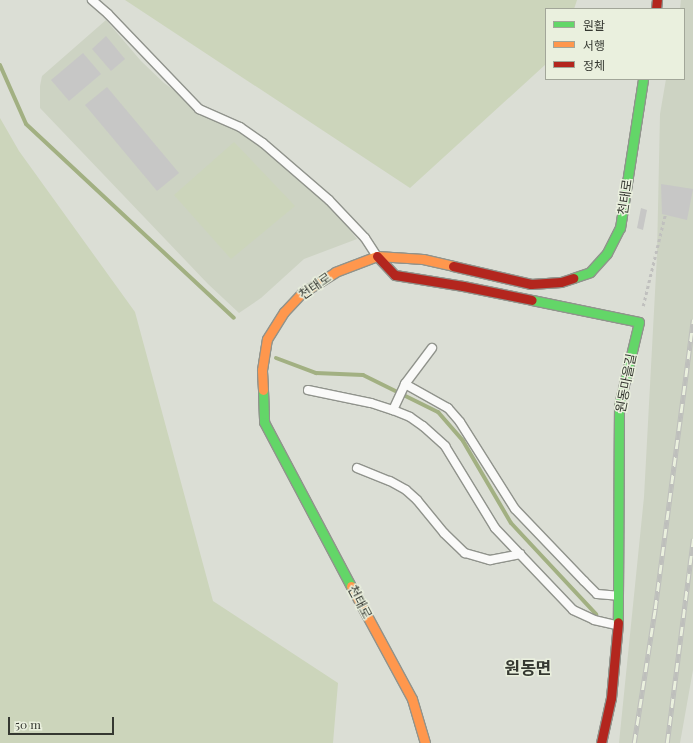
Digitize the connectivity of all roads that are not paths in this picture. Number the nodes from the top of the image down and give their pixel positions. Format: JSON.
{"nodes":[{"id":1,"x":92,"y":0,"type":"edge"},
{"id":2,"x":644,"y":80,"type":"edge"},
{"id":3,"x":377,"y":256,"type":"junction"},
{"id":4,"x":432,"y":348,"type":"dead end"},
{"id":5,"x":404,"y":385,"type":"junction"},
{"id":6,"x":308,"y":390,"type":"dead end"},
{"id":7,"x":395,"y":406,"type":"junction"},
{"id":8,"x":357,"y":468,"type":"dead end"},
{"id":9,"x":520,"y":554,"type":"junction"},
{"id":10,"x":619,"y":596,"type":"junction"},
{"id":11,"x":618,"y":625,"type":"junction"},
{"id":12,"x":425,"y":743,"type":"edge"},
{"id":13,"x":601,"y":743,"type":"edge"}],
"edges":[{"from":1,"to":3,"type":"lane"},
{"from":2,"to":3,"type":"main road","name":"천태로"},
{"from":3,"to":10,"type":"main road","name":"원동마을길"},
{"from":3,"to":12,"type":"main road","name":"천태로"},
{"from":4,"to":5,"type":"lane"},
{"from":5,"to":7,"type":"lane"},
{"from":5,"to":10,"type":"lane"},
{"from":6,"to":7,"type":"lane"},
{"from":7,"to":9,"type":"lane"},
{"from":8,"to":9,"type":"lane"},
{"from":9,"to":11,"type":"lane"},
{"from":10,"to":11,"type":"main road","name":"원동마을길"},
{"from":11,"to":13,"type":"main road","name":"원동마을길"}]}
